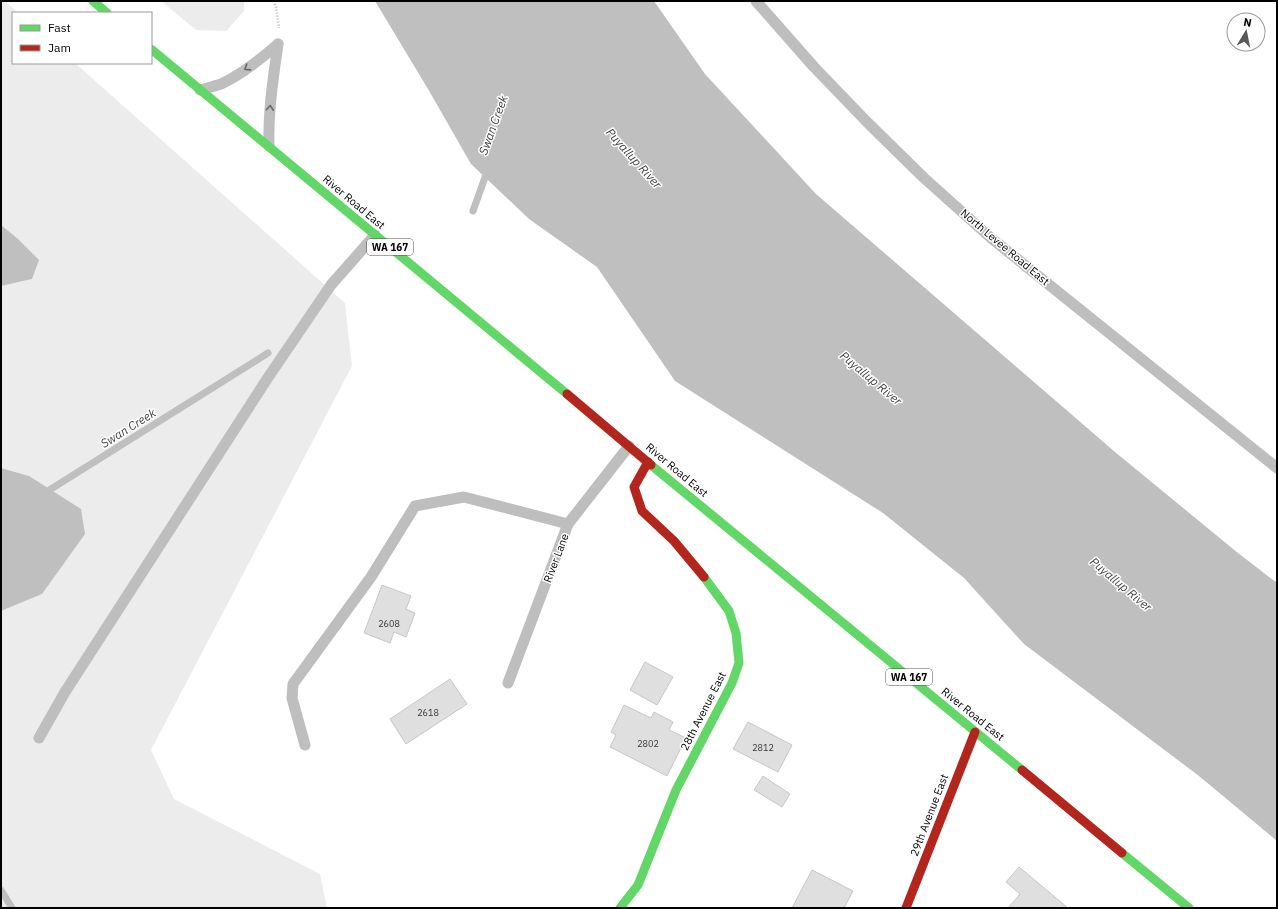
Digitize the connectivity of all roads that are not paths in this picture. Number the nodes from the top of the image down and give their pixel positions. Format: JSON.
{"nodes":[{"id":1,"x":93,"y":1,"type":"edge"},
{"id":2,"x":756,"y":1,"type":"edge"},
{"id":3,"x":106,"y":12,"type":"edge"},
{"id":4,"x":152,"y":50,"type":"edge"},
{"id":5,"x":200,"y":90,"type":"junction"},
{"id":6,"x":269,"y":147,"type":"junction"},
{"id":7,"x":375,"y":235,"type":"junction"},
{"id":8,"x":628,"y":446,"type":"junction"},
{"id":9,"x":648,"y":462,"type":"junction"},
{"id":10,"x":1277,"y":468,"type":"edge"},
{"id":11,"x":568,"y":524,"type":"junction"},
{"id":12,"x":508,"y":683,"type":"dead end"},
{"id":13,"x":975,"y":732,"type":"junction"},
{"id":14,"x":40,"y":738,"type":"dead end"},
{"id":15,"x":306,"y":745,"type":"dead end"},
{"id":16,"x":620,"y":908,"type":"edge"},
{"id":17,"x":906,"y":908,"type":"edge"},
{"id":18,"x":1189,"y":908,"type":"edge"}],
"edges":[{"from":1,"to":3,"type":"main road"},
{"from":2,"to":10,"type":"lane","name":"North Levee Road East"},
{"from":4,"to":5,"type":"main road","name":"River Road East","number":"WA 167"},
{"from":5,"to":6,"type":"main road","name":"River Road East","number":"WA 167"},
{"from":6,"to":5,"type":"lane","one_way":true},
{"from":6,"to":7,"type":"main road","name":"River Road East","number":"WA 167"},
{"from":7,"to":8,"type":"main road","name":"River Road East","number":"WA 167"},
{"from":7,"to":14,"type":"lane"},
{"from":8,"to":9,"type":"main road","name":"River Road East","number":"WA 167"},
{"from":8,"to":11,"type":"lane","name":"River Lane"},
{"from":9,"to":13,"type":"main road","name":"River Road East","number":"WA 167"},
{"from":9,"to":16,"type":"main road","name":"28th Avenue East"},
{"from":11,"to":12,"type":"lane","name":"River Lane"},
{"from":11,"to":15,"type":"lane"},
{"from":13,"to":17,"type":"main road","name":"29th Avenue East"},
{"from":13,"to":18,"type":"main road","name":"River Road East","number":"WA 167"}]}
